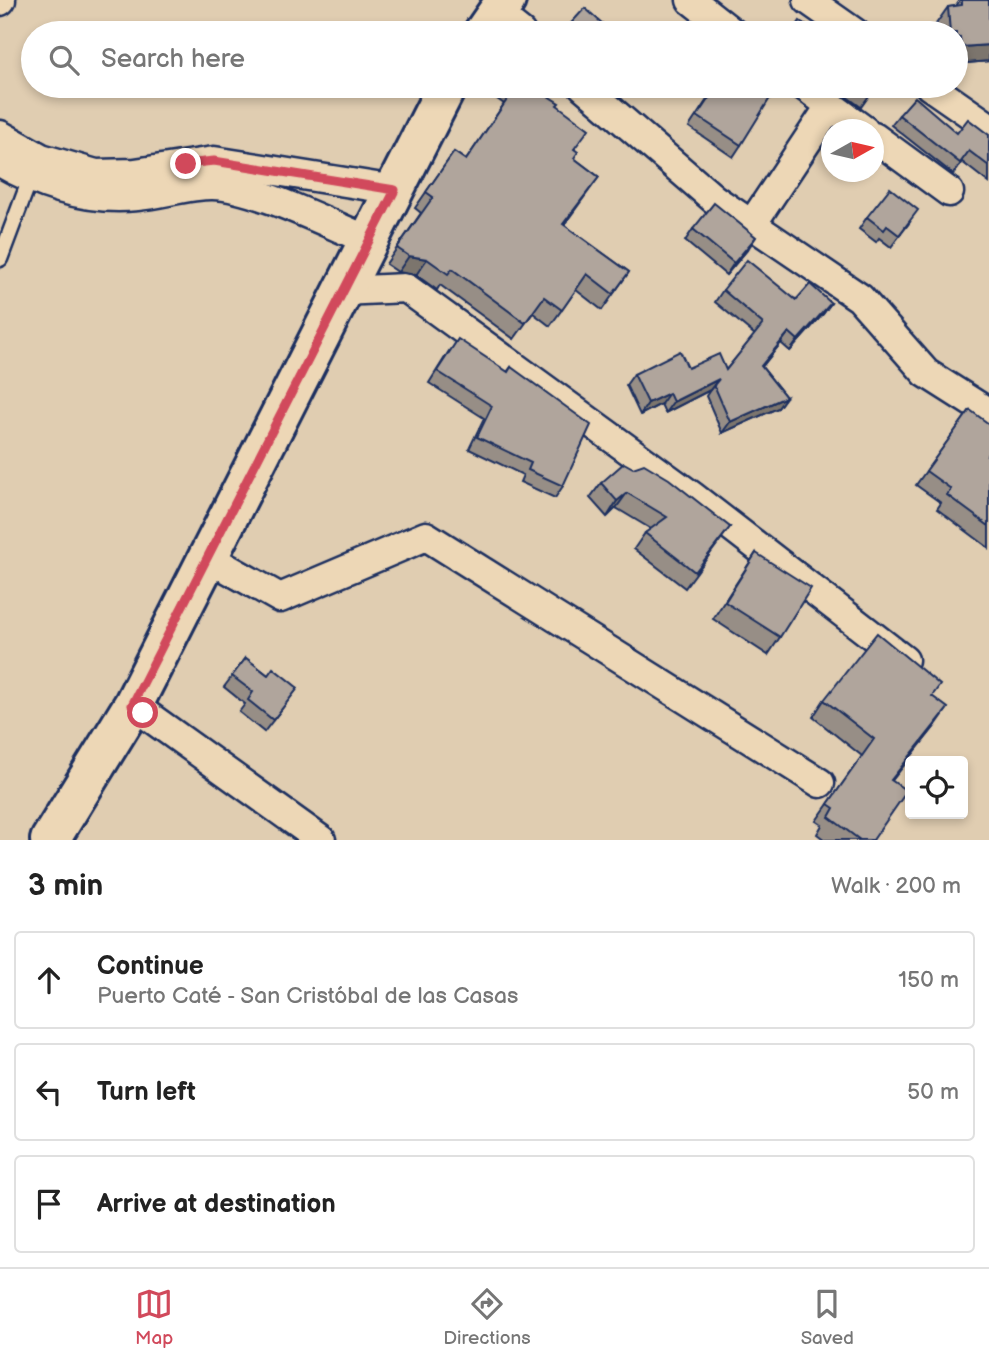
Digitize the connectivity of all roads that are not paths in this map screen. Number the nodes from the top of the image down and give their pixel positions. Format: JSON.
{"nodes":[{"id":1,"x":691,"y":0,"type":"edge"},
{"id":2,"x":808,"y":0,"type":"edge"},
{"id":3,"x":718,"y":21,"type":"edge"},
{"id":4,"x":838,"y":21,"type":"edge"},
{"id":5,"x":441,"y":98,"type":"edge"},
{"id":6,"x":597,"y":98,"type":"edge"},
{"id":7,"x":821,"y":98,"type":"edge"},
{"id":8,"x":947,"y":98,"type":"edge"},
{"id":9,"x":831,"y":105,"type":"junction"},
{"id":10,"x":849,"y":119,"type":"edge"},
{"id":11,"x":989,"y":127,"type":"edge"},
{"id":12,"x":0,"y":135,"type":"edge"},
{"id":13,"x":884,"y":145,"type":"edge"},
{"id":14,"x":0,"y":162,"type":"edge"},
{"id":15,"x":30,"y":179,"type":"junction"},
{"id":16,"x":395,"y":190,"type":"junction"},
{"id":17,"x":949,"y":192,"type":"dead end"},
{"id":18,"x":752,"y":225,"type":"junction"},
{"id":19,"x":368,"y":240,"type":"junction"},
{"id":20,"x":0,"y":259,"type":"edge"},
{"id":21,"x":341,"y":291,"type":"junction"},
{"id":22,"x":989,"y":414,"type":"edge"},
{"id":23,"x":209,"y":558,"type":"junction"},
{"id":24,"x":920,"y":672,"type":"edge"},
{"id":25,"x":132,"y":705,"type":"junction"},
{"id":26,"x":820,"y":783,"type":"dead end"},
{"id":27,"x":51,"y":840,"type":"edge"},
{"id":28,"x":321,"y":840,"type":"edge"}],
"edges":[{"from":1,"to":3,"type":"street"},
{"from":2,"to":4,"type":"street"},
{"from":5,"to":16,"type":"main road"},
{"from":6,"to":18,"type":"street"},
{"from":7,"to":9,"type":"street"},
{"from":8,"to":11,"type":"street"},
{"from":9,"to":10,"type":"street"},
{"from":9,"to":18,"type":"street"},
{"from":12,"to":16,"type":"street"},
{"from":13,"to":17,"type":"street"},
{"from":14,"to":15,"type":"street"},
{"from":15,"to":19,"type":"street"},
{"from":15,"to":20,"type":"lane"},
{"from":16,"to":19,"type":"main road"},
{"from":18,"to":22,"type":"street"},
{"from":19,"to":21,"type":"main road"},
{"from":21,"to":23,"type":"main road"},
{"from":21,"to":24,"type":"street"},
{"from":23,"to":25,"type":"main road"},
{"from":23,"to":26,"type":"street"},
{"from":25,"to":27,"type":"main road"},
{"from":25,"to":28,"type":"street"}]}
